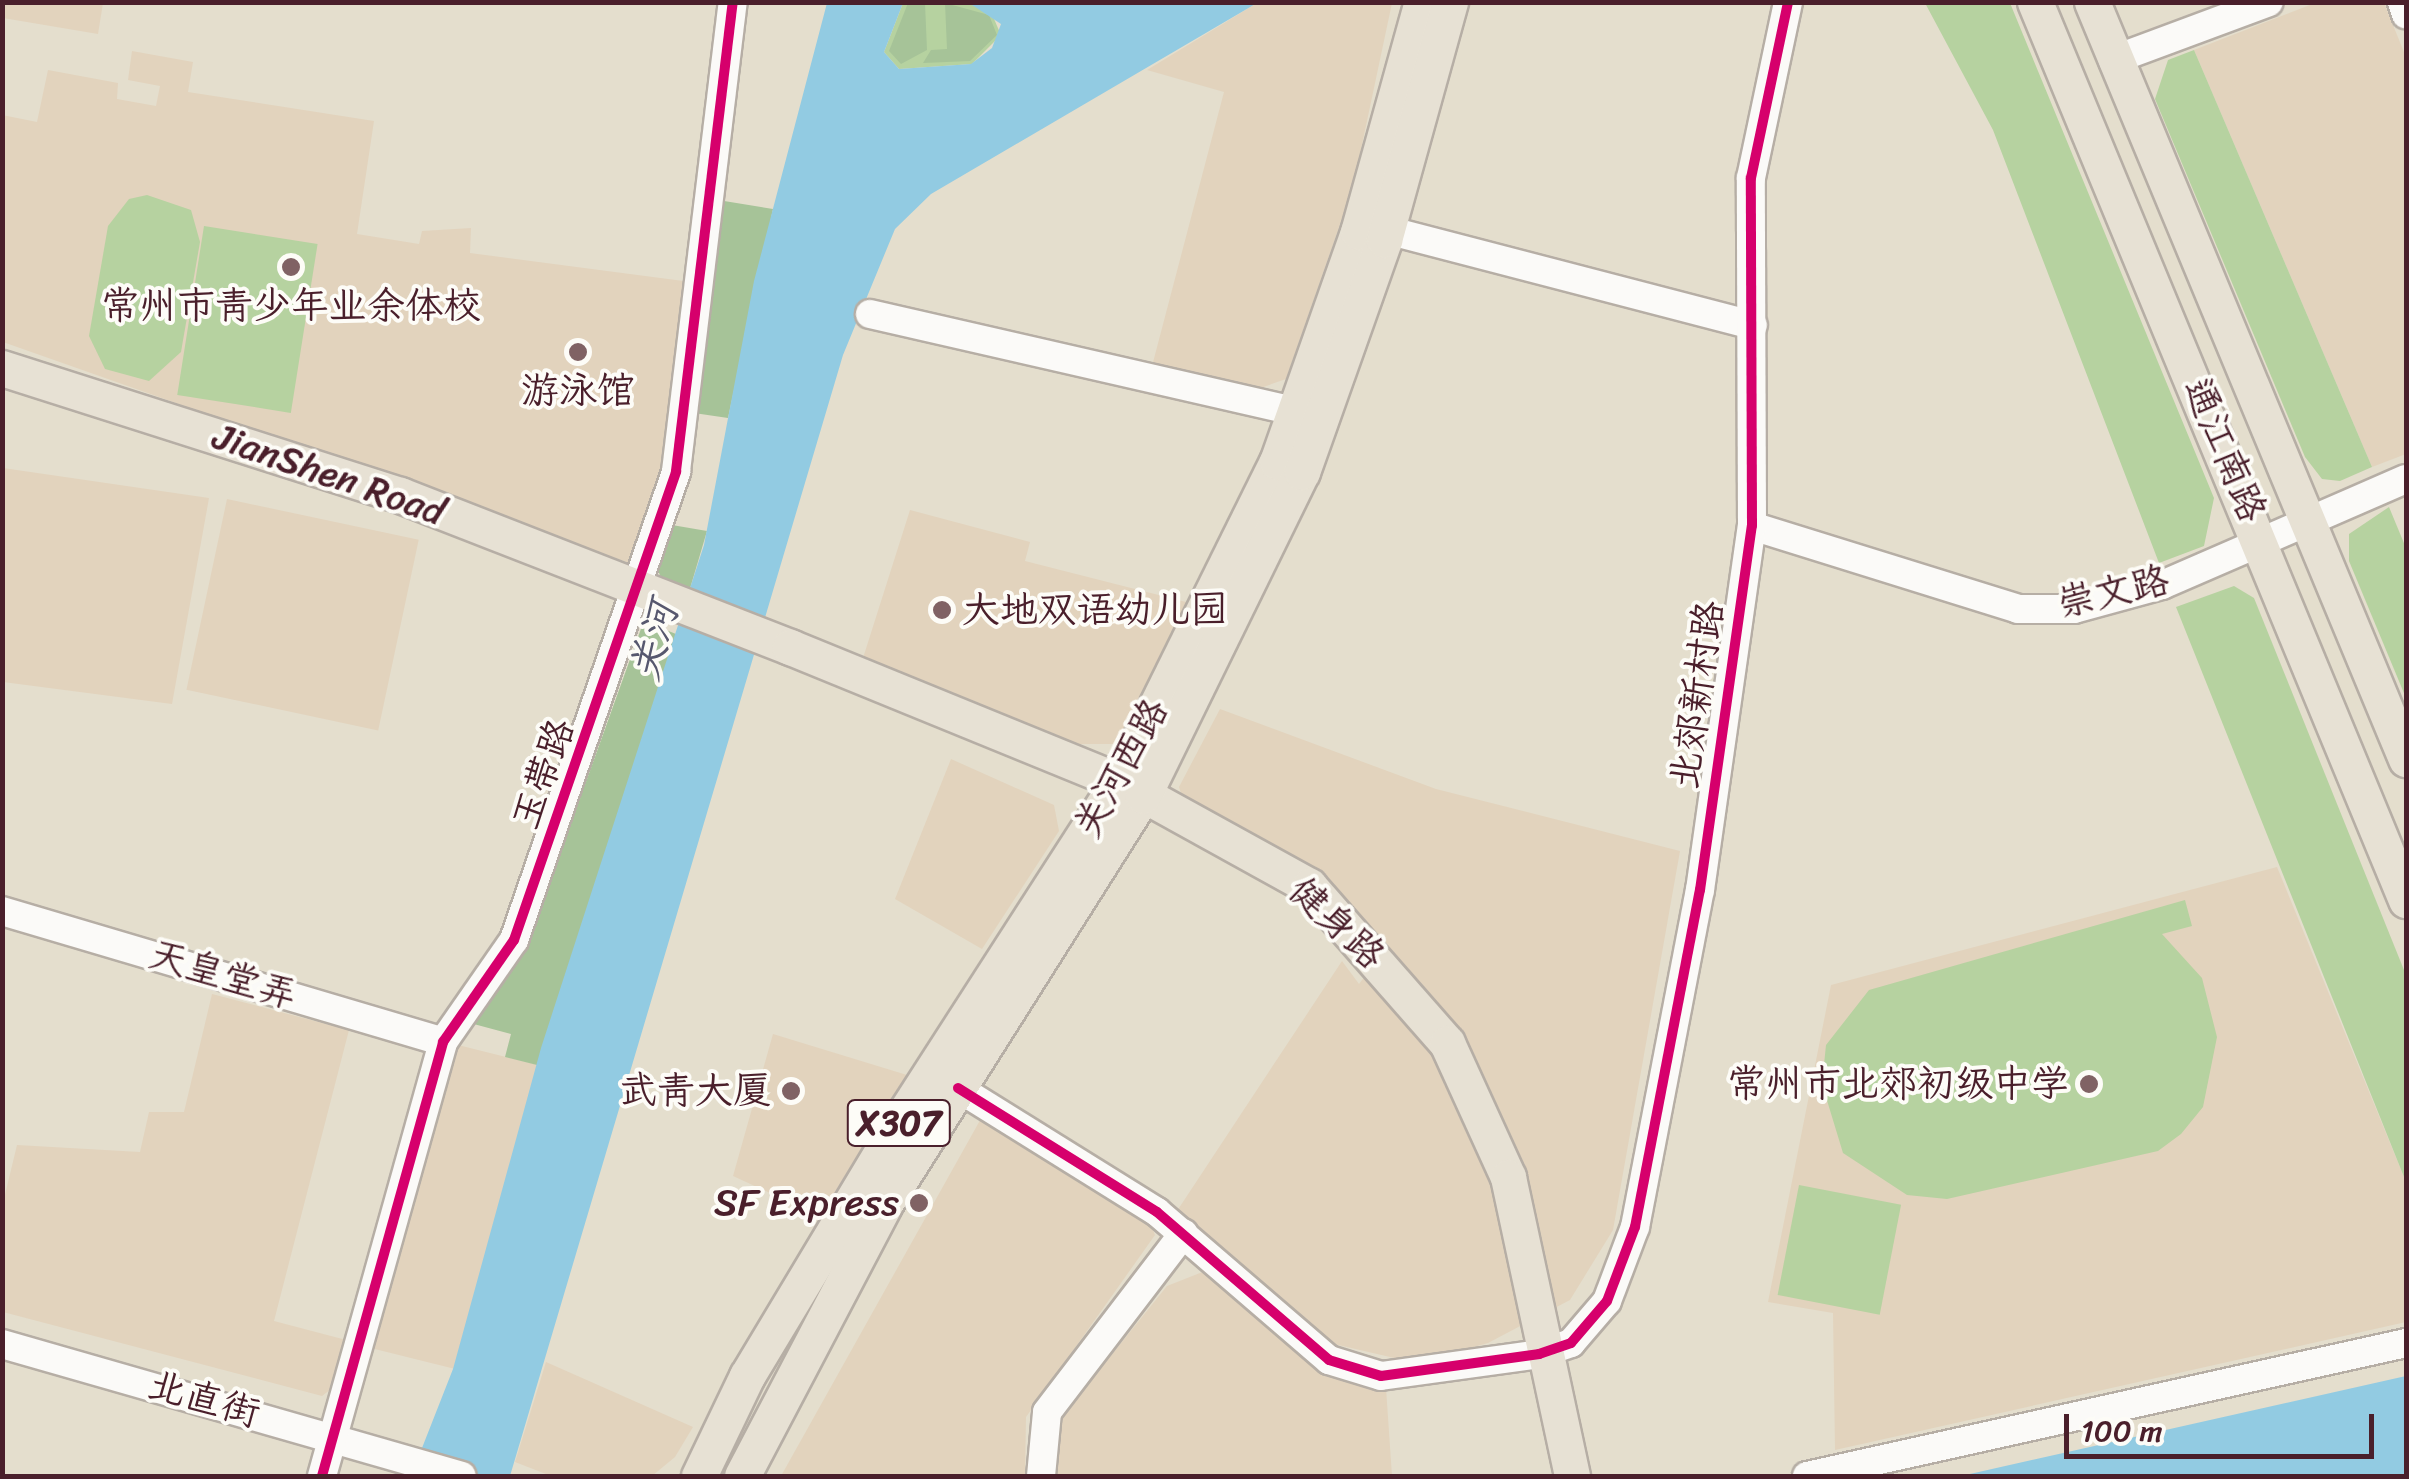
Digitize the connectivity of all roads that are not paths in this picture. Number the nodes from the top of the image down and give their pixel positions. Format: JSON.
{"nodes":[{"id":1,"x":733,"y":2,"type":"edge"},
{"id":2,"x":1422,"y":2,"type":"edge"},
{"id":3,"x":1450,"y":2,"type":"edge"},
{"id":4,"x":1788,"y":2,"type":"edge"},
{"id":5,"x":2035,"y":2,"type":"edge"},
{"id":6,"x":2092,"y":2,"type":"edge"},
{"id":7,"x":2270,"y":2,"type":"edge"},
{"id":8,"x":2402,"y":2,"type":"edge"},
{"id":9,"x":2406,"y":14,"type":"edge"},
{"id":10,"x":2112,"y":60,"type":"junction"},
{"id":11,"x":1387,"y":230,"type":"junction"},
{"id":12,"x":870,"y":314,"type":"dead end"},
{"id":13,"x":1754,"y":325,"type":"junction"},
{"id":14,"x":2,"y":368,"type":"edge"},
{"id":15,"x":2,"y":390,"type":"edge"},
{"id":16,"x":1295,"y":411,"type":"junction"},
{"id":17,"x":2406,"y":479,"type":"edge"},
{"id":18,"x":2310,"y":522,"type":"junction"},
{"id":19,"x":1752,"y":526,"type":"junction"},
{"id":20,"x":2264,"y":542,"type":"junction"},
{"id":21,"x":642,"y":600,"type":"junction"},
{"id":22,"x":2406,"y":759,"type":"edge"},
{"id":23,"x":1125,"y":797,"type":"junction"},
{"id":24,"x":2406,"y":900,"type":"edge"},
{"id":25,"x":2,"y":911,"type":"edge"},
{"id":26,"x":443,"y":1042,"type":"junction"},
{"id":27,"x":958,"y":1088,"type":"junction"},
{"id":28,"x":1184,"y":1233,"type":"junction"},
{"id":29,"x":2406,"y":1342,"type":"edge"},
{"id":30,"x":2,"y":1344,"type":"edge"},
{"id":31,"x":1531,"y":1356,"type":"junction"},
{"id":32,"x":336,"y":1437,"type":"junction"},
{"id":33,"x":322,"y":1476,"type":"edge"},
{"id":34,"x":461,"y":1476,"type":"edge"},
{"id":35,"x":700,"y":1476,"type":"edge"},
{"id":36,"x":742,"y":1476,"type":"edge"},
{"id":37,"x":1041,"y":1476,"type":"edge"},
{"id":38,"x":1554,"y":1476,"type":"edge"},
{"id":39,"x":1572,"y":1476,"type":"edge"},
{"id":40,"x":1807,"y":1476,"type":"edge"}],
"edges":[{"from":1,"to":21,"type":"street","name":"玉带路"},
{"from":2,"to":16,"type":"main road","name":"关河西路"},
{"from":3,"to":11,"type":"main road","name":"关河西路"},
{"from":4,"to":13,"type":"street","name":"北郊新村路"},
{"from":5,"to":20,"type":"main road","name":"通江南路"},
{"from":6,"to":10,"type":"main road","name":"通江南路"},
{"from":7,"to":10,"type":"street"},
{"from":8,"to":9,"type":"street"},
{"from":10,"to":18,"type":"main road","name":"通江南路"},
{"from":11,"to":13,"type":"street"},
{"from":11,"to":23,"type":"main road","name":"关河西路"},
{"from":12,"to":16,"type":"street"},
{"from":13,"to":19,"type":"street","name":"北郊新村路"},
{"from":14,"to":21,"type":"main road","name":"JianShen Road"},
{"from":15,"to":21,"type":"main road","name":"JianShen Road"},
{"from":16,"to":23,"type":"main road","name":"关河西路"},
{"from":17,"to":18,"type":"street","name":"崇文路"},
{"from":18,"to":20,"type":"street","name":"崇文路"},
{"from":18,"to":22,"type":"main road","name":"通江南路"},
{"from":19,"to":20,"type":"street","name":"崇文路"},
{"from":19,"to":31,"type":"street","name":"北郊新村路"},
{"from":20,"to":24,"type":"main road","name":"通江南路"},
{"from":21,"to":23,"type":"main road","name":"健身路"},
{"from":21,"to":26,"type":"street","name":"玉带路"},
{"from":23,"to":27,"type":"main road","name":"关河西路","number":"X307"},
{"from":23,"to":31,"type":"main road","name":"健身路"},
{"from":23,"to":35,"type":"main road","name":"关河西路","number":"X307"},
{"from":25,"to":26,"type":"street","name":"天皇堂弄"},
{"from":26,"to":32,"type":"street","name":"玉带路"},
{"from":27,"to":28,"type":"street"},
{"from":27,"to":36,"type":"main road","name":"关河西路","number":"X307"},
{"from":28,"to":31,"type":"street"},
{"from":28,"to":37,"type":"street"},
{"from":29,"to":40,"type":"street"},
{"from":30,"to":32,"type":"street","name":"北直街"},
{"from":31,"to":38,"type":"main road","name":"健身路"},
{"from":31,"to":39,"type":"main road","name":"健身路"},
{"from":32,"to":33,"type":"street","name":"玉带路"},
{"from":32,"to":34,"type":"street","name":"北直街"}]}
